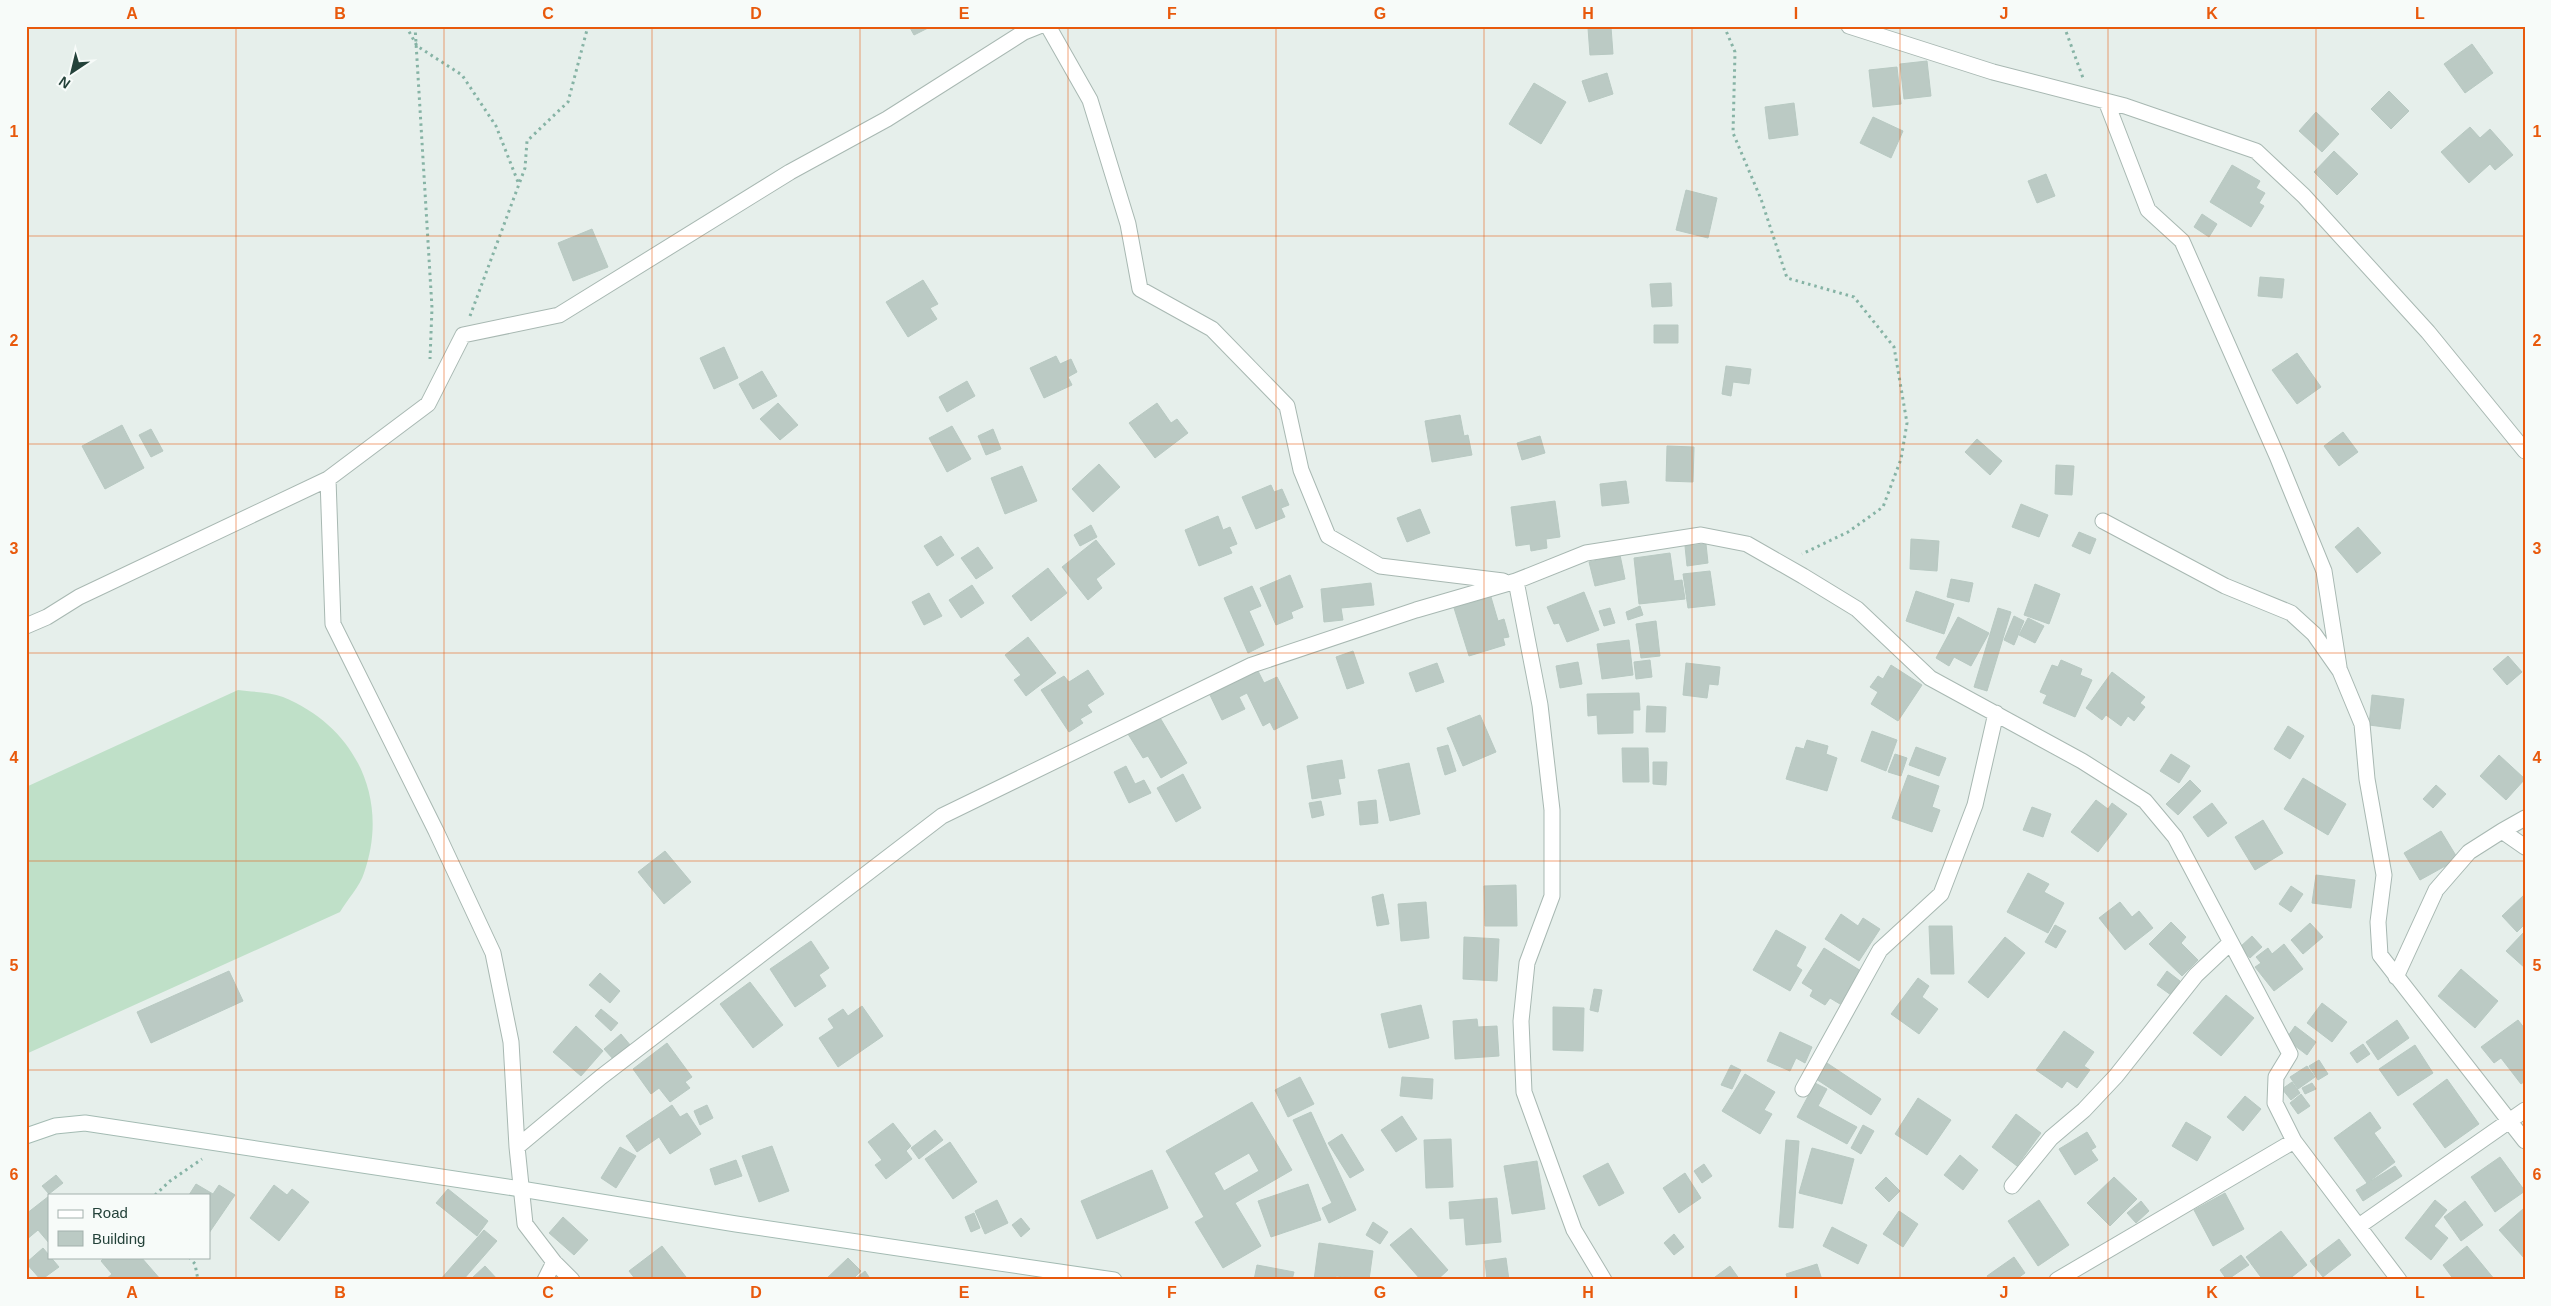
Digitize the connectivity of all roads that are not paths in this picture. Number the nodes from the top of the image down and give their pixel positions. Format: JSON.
{"nodes":[{"id":1,"x":1039,"y":26,"type":"edge"},
{"id":2,"x":1048,"y":26,"type":"edge"},
{"id":3,"x":1849,"y":26,"type":"edge"},
{"id":4,"x":2106,"y":101,"type":"junction"},
{"id":5,"x":2525,"y":450,"type":"edge"},
{"id":6,"x":328,"y":479,"type":"junction"},
{"id":7,"x":2103,"y":522,"type":"dead end"},
{"id":8,"x":1512,"y":581,"type":"junction"},
{"id":9,"x":26,"y":626,"type":"edge"},
{"id":10,"x":2340,"y":671,"type":"junction"},
{"id":11,"x":1996,"y":713,"type":"junction"},
{"id":12,"x":2525,"y":818,"type":"edge"},
{"id":13,"x":2502,"y":831,"type":"junction"},
{"id":14,"x":2525,"y":847,"type":"edge"},
{"id":15,"x":2230,"y":944,"type":"junction"},
{"id":16,"x":2396,"y":976,"type":"junction"},
{"id":17,"x":1803,"y":1089,"type":"dead end"},
{"id":18,"x":2525,"y":1110,"type":"edge"},
{"id":19,"x":2509,"y":1121,"type":"junction"},
{"id":20,"x":26,"y":1136,"type":"edge"},
{"id":21,"x":2294,"y":1141,"type":"junction"},
{"id":22,"x":2525,"y":1141,"type":"edge"},
{"id":23,"x":517,"y":1147,"type":"junction"},
{"id":24,"x":2012,"y":1186,"type":"dead end"},
{"id":25,"x":521,"y":1189,"type":"junction"},
{"id":26,"x":2359,"y":1226,"type":"junction"},
{"id":27,"x":554,"y":1262,"type":"junction"},
{"id":28,"x":1063,"y":1276,"type":"edge"},
{"id":29,"x":545,"y":1280,"type":"edge"},
{"id":30,"x":572,"y":1280,"type":"edge"},
{"id":31,"x":1114,"y":1280,"type":"edge"},
{"id":32,"x":1604,"y":1280,"type":"edge"},
{"id":33,"x":2056,"y":1280,"type":"edge"},
{"id":34,"x":2399,"y":1280,"type":"edge"}],
"edges":[{"from":1,"to":6,"type":"street"},
{"from":2,"to":8,"type":"street"},
{"from":3,"to":4,"type":"street"},
{"from":4,"to":5,"type":"street"},
{"from":4,"to":10,"type":"street"},
{"from":6,"to":9,"type":"street"},
{"from":6,"to":23,"type":"street"},
{"from":7,"to":10,"type":"street"},
{"from":8,"to":11,"type":"street"},
{"from":8,"to":23,"type":"street"},
{"from":8,"to":32,"type":"street"},
{"from":10,"to":16,"type":"street"},
{"from":11,"to":15,"type":"street"},
{"from":11,"to":17,"type":"street"},
{"from":12,"to":13,"type":"street"},
{"from":13,"to":14,"type":"street"},
{"from":13,"to":16,"type":"street"},
{"from":15,"to":21,"type":"street"},
{"from":15,"to":24,"type":"street"},
{"from":16,"to":19,"type":"street"},
{"from":18,"to":19,"type":"street"},
{"from":19,"to":22,"type":"street"},
{"from":19,"to":26,"type":"street"},
{"from":20,"to":25,"type":"street"},
{"from":21,"to":26,"type":"street"},
{"from":21,"to":33,"type":"street"},
{"from":23,"to":25,"type":"street"},
{"from":25,"to":27,"type":"street"},
{"from":25,"to":28,"type":"street"},
{"from":26,"to":34,"type":"street"},
{"from":27,"to":29,"type":"street"},
{"from":27,"to":30,"type":"street"},
{"from":28,"to":31,"type":"street"}]}
